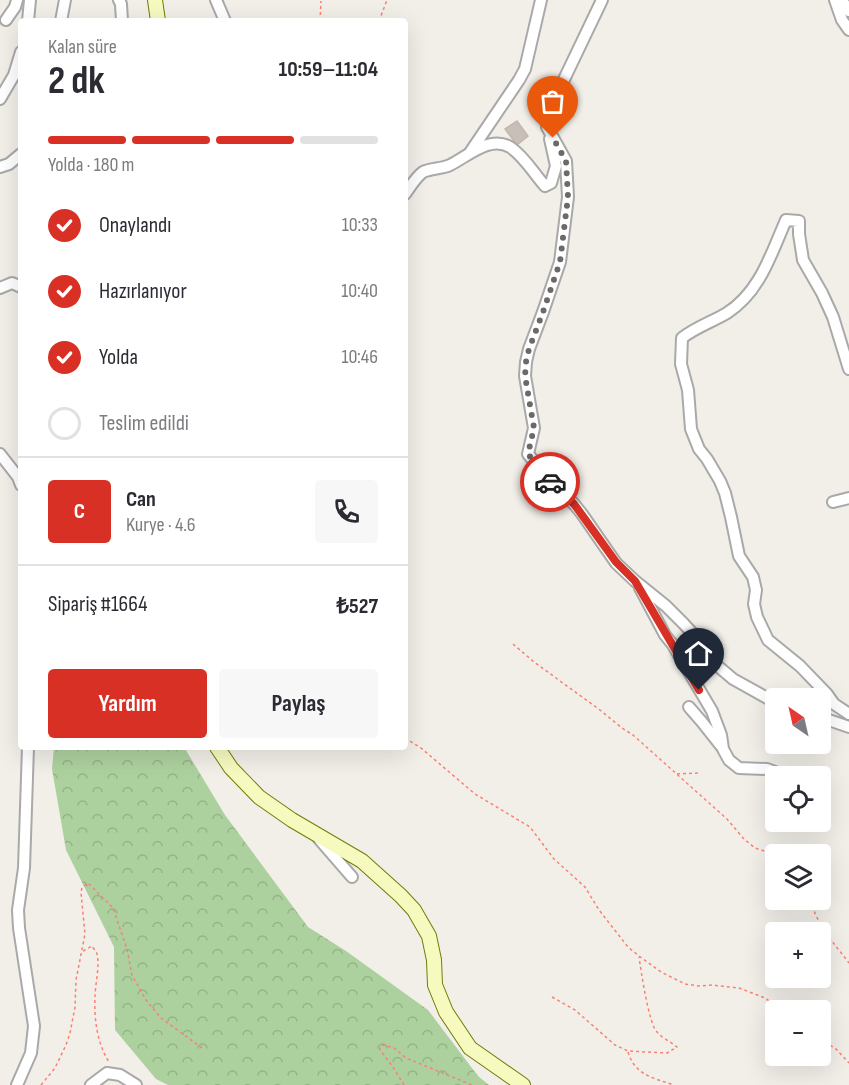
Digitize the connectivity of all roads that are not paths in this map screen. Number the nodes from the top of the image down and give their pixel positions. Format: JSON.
{"nodes":[{"id":1,"x":17,"y":0,"type":"edge"},
{"id":2,"x":30,"y":0,"type":"edge"},
{"id":3,"x":65,"y":0,"type":"edge"},
{"id":4,"x":119,"y":0,"type":"edge"},
{"id":5,"x":155,"y":0,"type":"edge"},
{"id":6,"x":216,"y":0,"type":"edge"},
{"id":7,"x":541,"y":0,"type":"edge"},
{"id":8,"x":602,"y":0,"type":"edge"},
{"id":9,"x":835,"y":0,"type":"edge"},
{"id":10,"x":842,"y":0,"type":"edge"},
{"id":11,"x":849,"y":11,"type":"edge"},
{"id":12,"x":28,"y":18,"type":"edge"},
{"id":13,"x":62,"y":18,"type":"edge"},
{"id":14,"x":122,"y":18,"type":"edge"},
{"id":15,"x":158,"y":18,"type":"edge"},
{"id":16,"x":224,"y":18,"type":"edge"},
{"id":17,"x":6,"y":20,"type":"dead end"},
{"id":18,"x":849,"y":30,"type":"edge"},
{"id":19,"x":18,"y":62,"type":"edge"},
{"id":20,"x":0,"y":99,"type":"edge"},
{"id":21,"x":547,"y":127,"type":"junction"},
{"id":22,"x":471,"y":152,"type":"junction"},
{"id":23,"x":18,"y":156,"type":"edge"},
{"id":24,"x":0,"y":167,"type":"edge"},
{"id":25,"x":408,"y":190,"type":"edge"},
{"id":26,"x":18,"y":286,"type":"edge"},
{"id":27,"x":0,"y":288,"type":"edge"},
{"id":28,"x":849,"y":369,"type":"edge"},
{"id":29,"x":0,"y":454,"type":"edge"},
{"id":30,"x":18,"y":477,"type":"edge"},
{"id":31,"x":849,"y":498,"type":"edge"},
{"id":32,"x":833,"y":502,"type":"dead end"},
{"id":33,"x":635,"y":581,"type":"junction"},
{"id":34,"x":765,"y":697,"type":"edge"},
{"id":35,"x":689,"y":707,"type":"dead end"},
{"id":36,"x":849,"y":714,"type":"edge"},
{"id":37,"x":831,"y":721,"type":"edge"},
{"id":38,"x":849,"y":727,"type":"edge"},
{"id":39,"x":723,"y":749,"type":"junction"},
{"id":40,"x":28,"y":750,"type":"edge"},
{"id":41,"x":219,"y":750,"type":"edge"},
{"id":42,"x":765,"y":769,"type":"edge"},
{"id":43,"x":314,"y":832,"type":"junction"},
{"id":44,"x":352,"y":877,"type":"dead end"},
{"id":45,"x":17,"y":1085,"type":"edge"},
{"id":46,"x":91,"y":1085,"type":"edge"},
{"id":47,"x":136,"y":1085,"type":"edge"},
{"id":48,"x":523,"y":1085,"type":"edge"}],
"edges":[{"from":1,"to":17,"type":"street"},
{"from":2,"to":12,"type":"street"},
{"from":3,"to":13,"type":"street"},
{"from":4,"to":14,"type":"street"},
{"from":5,"to":15,"type":"street"},
{"from":6,"to":16,"type":"street"},
{"from":7,"to":22,"type":"street"},
{"from":8,"to":21,"type":"street"},
{"from":9,"to":18,"type":"street"},
{"from":10,"to":11,"type":"street"},
{"from":19,"to":20,"type":"street"},
{"from":21,"to":22,"type":"street"},
{"from":21,"to":33,"type":"street"},
{"from":22,"to":25,"type":"street"},
{"from":23,"to":24,"type":"street"},
{"from":26,"to":27,"type":"street"},
{"from":28,"to":36,"type":"street"},
{"from":29,"to":30,"type":"street"},
{"from":31,"to":32,"type":"street"},
{"from":33,"to":34,"type":"street"},
{"from":33,"to":39,"type":"street"},
{"from":35,"to":39,"type":"street"},
{"from":37,"to":38,"type":"street"},
{"from":39,"to":42,"type":"street"},
{"from":40,"to":45,"type":"street"},
{"from":41,"to":43,"type":"street"},
{"from":43,"to":44,"type":"street"},
{"from":43,"to":48,"type":"street"},
{"from":46,"to":47,"type":"street"}]}
